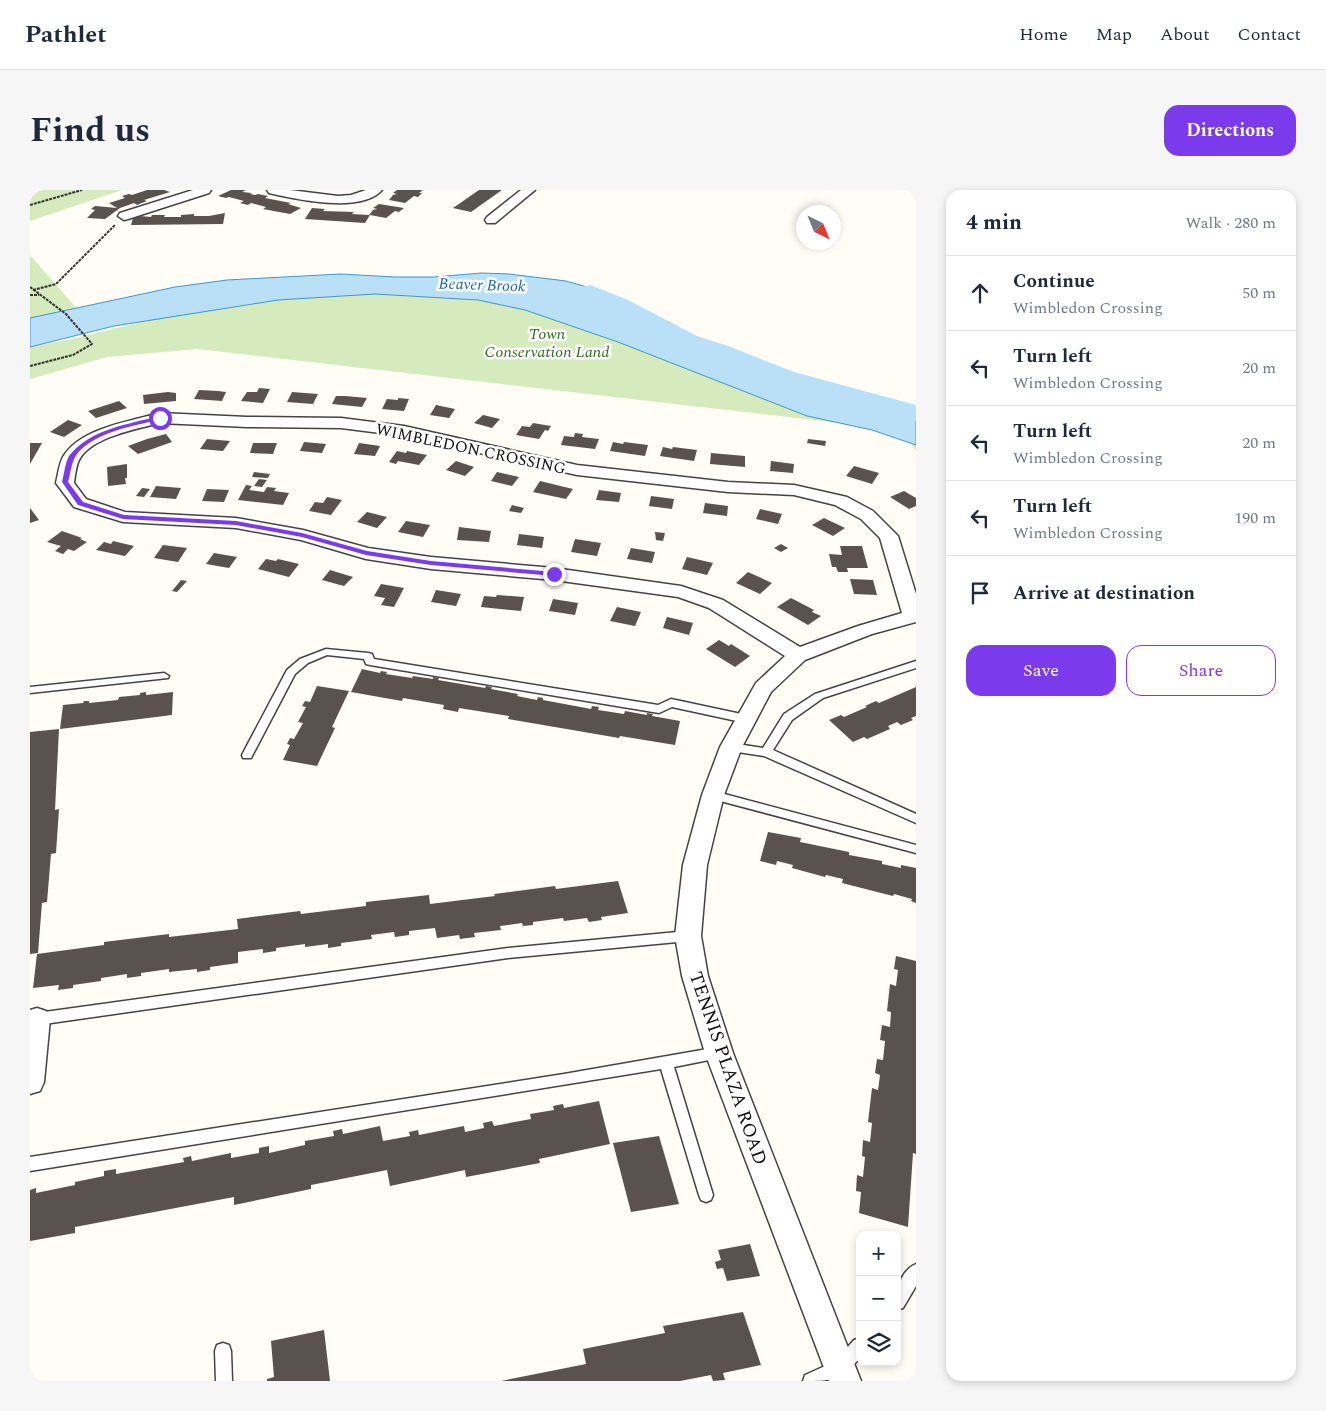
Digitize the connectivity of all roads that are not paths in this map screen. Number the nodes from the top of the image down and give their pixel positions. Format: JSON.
{"nodes":[{"id":1,"x":205,"y":190,"type":"edge"},
{"id":2,"x":273,"y":190,"type":"edge"},
{"id":3,"x":376,"y":190,"type":"edge"},
{"id":4,"x":529,"y":190,"type":"edge"},
{"id":5,"x":124,"y":216,"type":"road end"},
{"id":6,"x":491,"y":220,"type":"dead end"},
{"id":7,"x":914,"y":616,"type":"edge"},
{"id":8,"x":798,"y":655,"type":"junction"},
{"id":9,"x":916,"y":664,"type":"edge"},
{"id":10,"x":164,"y":676,"type":"dead end"},
{"id":11,"x":30,"y":690,"type":"edge"},
{"id":12,"x":746,"y":719,"type":"junction"},
{"id":13,"x":731,"y":747,"type":"junction"},
{"id":14,"x":766,"y":752,"type":"junction"},
{"id":15,"x":247,"y":755,"type":"dead end"},
{"id":16,"x":713,"y":795,"type":"junction"},
{"id":17,"x":916,"y":819,"type":"edge"},
{"id":18,"x":916,"y":849,"type":"edge"},
{"id":19,"x":688,"y":936,"type":"junction"},
{"id":20,"x":34,"y":1020,"type":"edge"},
{"id":21,"x":720,"y":1053,"type":"junction"},
{"id":22,"x":666,"y":1062,"type":"junction"},
{"id":23,"x":30,"y":1082,"type":"edge"},
{"id":24,"x":30,"y":1164,"type":"edge"},
{"id":25,"x":706,"y":1195,"type":"dead end"},
{"id":26,"x":916,"y":1272,"type":"edge"},
{"id":27,"x":901,"y":1296,"type":"edge"},
{"id":28,"x":223,"y":1350,"type":"dead end"},
{"id":29,"x":856,"y":1353,"type":"edge"},
{"id":30,"x":843,"y":1375,"type":"edge"},
{"id":31,"x":224,"y":1381,"type":"edge"},
{"id":32,"x":811,"y":1381,"type":"edge"}],
"edges":[{"from":1,"to":5,"type":"street"},
{"from":2,"to":3,"type":"street"},
{"from":4,"to":6,"type":"street"},
{"from":7,"to":8,"type":"street","name":"TENNIS PLAZA ROAD"},
{"from":7,"to":8,"type":"street","name":"WIMBLEDON CROSSING"},
{"from":8,"to":12,"type":"street","name":"TENNIS PLAZA ROAD"},
{"from":9,"to":14,"type":"lane"},
{"from":10,"to":11,"type":"lane"},
{"from":12,"to":13,"type":"street","name":"TENNIS PLAZA ROAD"},
{"from":12,"to":15,"type":"lane"},
{"from":13,"to":14,"type":"lane"},
{"from":13,"to":16,"type":"street","name":"TENNIS PLAZA ROAD"},
{"from":14,"to":17,"type":"lane"},
{"from":16,"to":18,"type":"lane"},
{"from":16,"to":19,"type":"street","name":"TENNIS PLAZA ROAD"},
{"from":19,"to":20,"type":"lane"},
{"from":19,"to":21,"type":"street","name":"TENNIS PLAZA ROAD"},
{"from":20,"to":23,"type":"street"},
{"from":21,"to":22,"type":"lane"},
{"from":21,"to":30,"type":"street","name":"TENNIS PLAZA ROAD"},
{"from":22,"to":24,"type":"lane"},
{"from":22,"to":25,"type":"lane"},
{"from":26,"to":27,"type":"lane"},
{"from":28,"to":31,"type":"lane"},
{"from":29,"to":30,"type":"lane"},
{"from":30,"to":32,"type":"lane"}]}
